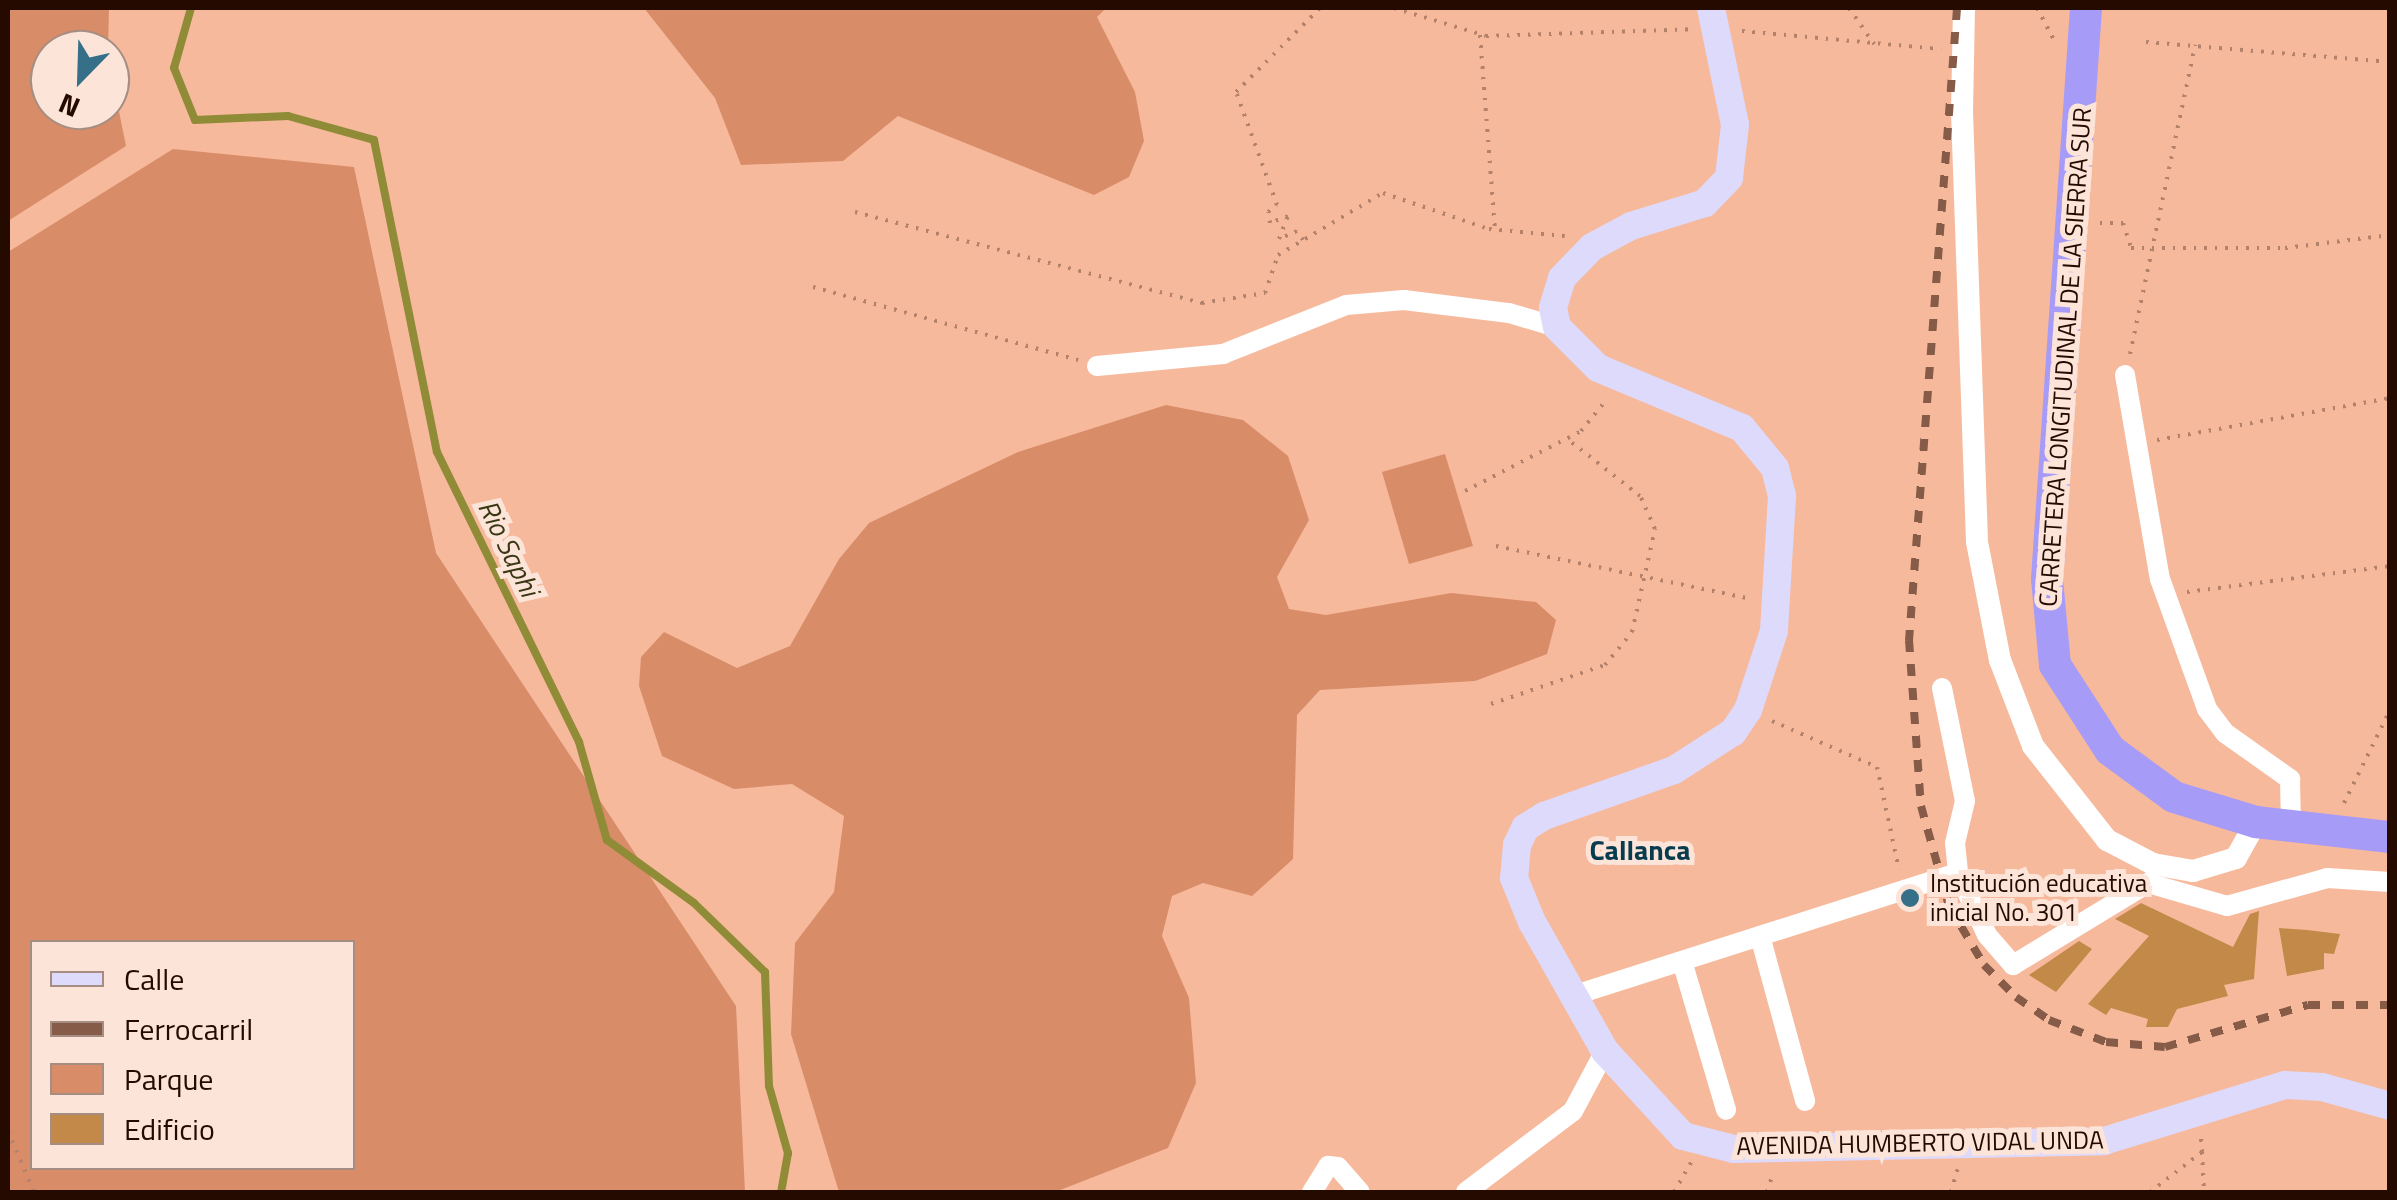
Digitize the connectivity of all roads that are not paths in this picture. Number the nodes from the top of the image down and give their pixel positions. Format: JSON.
{"nodes":[{"id":1,"x":1964,"y":8,"type":"edge"},
{"id":2,"x":2086,"y":8,"type":"edge"},
{"id":3,"x":1713,"y":18,"type":"edge"},
{"id":4,"x":1557,"y":327,"type":"junction"},
{"id":5,"x":1097,"y":366,"type":"road end"},
{"id":6,"x":2125,"y":375,"type":"road end"},
{"id":7,"x":1942,"y":688,"type":"dead end"},
{"id":8,"x":2256,"y":822,"type":"junction"},
{"id":9,"x":2290,"y":825,"type":"junction"},
{"id":10,"x":2390,"y":837,"type":"edge"},
{"id":11,"x":2133,"y":854,"type":"junction"},
{"id":12,"x":1958,"y":874,"type":"junction"},
{"id":13,"x":2390,"y":882,"type":"edge"},
{"id":14,"x":2148,"y":883,"type":"junction"},
{"id":15,"x":1760,"y":936,"type":"junction"},
{"id":16,"x":1682,"y":961,"type":"junction"},
{"id":17,"x":1575,"y":995,"type":"junction"},
{"id":18,"x":1605,"y":1051,"type":"junction"},
{"id":19,"x":1805,"y":1101,"type":"dead end"},
{"id":20,"x":2390,"y":1106,"type":"edge"},
{"id":21,"x":1726,"y":1110,"type":"dead end"},
{"id":22,"x":1312,"y":1192,"type":"edge"},
{"id":23,"x":1360,"y":1192,"type":"edge"},
{"id":24,"x":1466,"y":1192,"type":"edge"}],
"edges":[{"from":1,"to":11,"type":"street"},
{"from":2,"to":8,"type":"highway","name":"CARRETERA LONGITUDINAL DE LA SIERRA SUR"},
{"from":3,"to":4,"type":"main road"},
{"from":4,"to":5,"type":"street"},
{"from":4,"to":17,"type":"main road","name":"AVENIDA HUMBERTO VIDAL UNDA"},
{"from":6,"to":9,"type":"street"},
{"from":7,"to":12,"type":"street"},
{"from":8,"to":9,"type":"highway","name":"CARRETERA LONGITUDINAL DE LA SIERRA SUR"},
{"from":8,"to":11,"type":"street"},
{"from":9,"to":10,"type":"highway","name":"CARRETERA LONGITUDINAL DE LA SIERRA SUR"},
{"from":11,"to":14,"type":"street"},
{"from":12,"to":14,"type":"street"},
{"from":12,"to":15,"type":"street"},
{"from":13,"to":14,"type":"street"},
{"from":15,"to":16,"type":"street"},
{"from":15,"to":19,"type":"street"},
{"from":16,"to":17,"type":"street"},
{"from":16,"to":21,"type":"street"},
{"from":17,"to":18,"type":"main road","name":"AVENIDA HUMBERTO VIDAL UNDA"},
{"from":18,"to":20,"type":"main road","name":"AVENIDA HUMBERTO VIDAL UNDA"},
{"from":18,"to":24,"type":"street"},
{"from":22,"to":23,"type":"street"}]}
